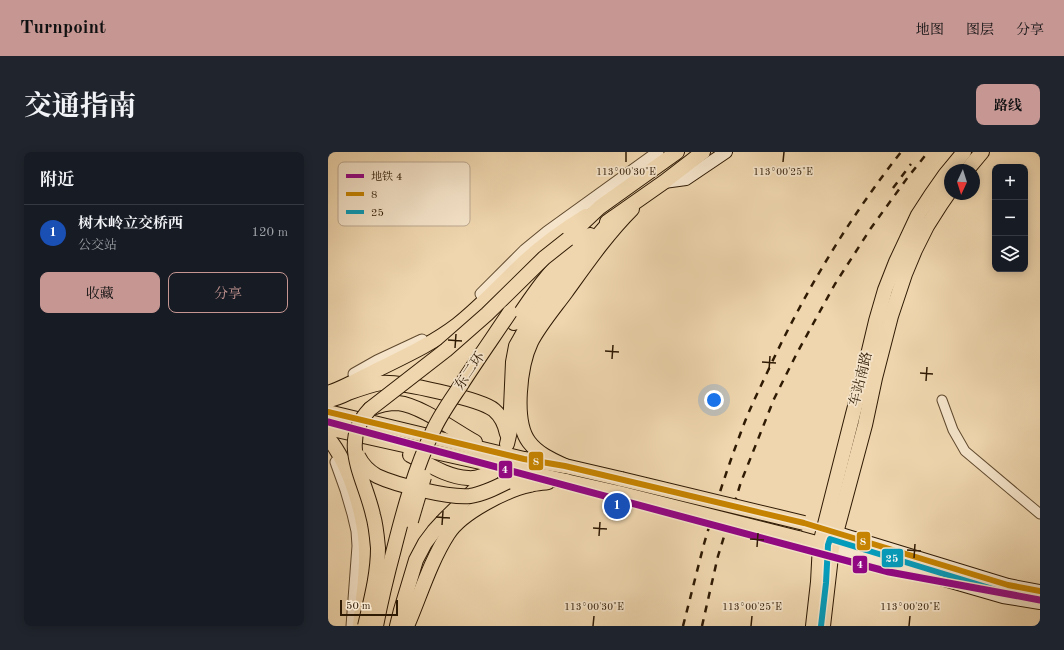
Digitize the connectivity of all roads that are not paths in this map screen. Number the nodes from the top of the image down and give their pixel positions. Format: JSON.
{"nodes":[{"id":1,"x":658,"y":152,"type":"edge"},
{"id":2,"x":667,"y":152,"type":"edge"},
{"id":3,"x":677,"y":152,"type":"edge"},
{"id":4,"x":703,"y":152,"type":"edge"},
{"id":5,"x":726,"y":152,"type":"edge"},
{"id":6,"x":964,"y":152,"type":"edge"},
{"id":7,"x":982,"y":152,"type":"edge"},
{"id":8,"x":972,"y":164,"type":"edge"},
{"id":9,"x":652,"y":169,"type":"junction"},
{"id":10,"x":664,"y":182,"type":"junction"},
{"id":11,"x":644,"y":196,"type":"junction"},
{"id":12,"x":944,"y":200,"type":"edge"},
{"id":13,"x":600,"y":207,"type":"junction"},
{"id":14,"x":613,"y":218,"type":"junction"},
{"id":15,"x":568,"y":239,"type":"junction"},
{"id":16,"x":328,"y":387,"type":"edge"},
{"id":17,"x":328,"y":393,"type":"edge"},
{"id":18,"x":328,"y":400,"type":"edge"},
{"id":19,"x":942,"y":400,"type":"dead end"},
{"id":20,"x":370,"y":409,"type":"junction"},
{"id":21,"x":328,"y":412,"type":"edge"},
{"id":22,"x":328,"y":428,"type":"edge"},
{"id":23,"x":328,"y":438,"type":"edge"},
{"id":24,"x":375,"y":439,"type":"junction"},
{"id":25,"x":355,"y":448,"type":"junction"},
{"id":26,"x":487,"y":450,"type":"junction"},
{"id":27,"x":334,"y":451,"type":"edge"},
{"id":28,"x":565,"y":466,"type":"junction"},
{"id":29,"x":566,"y":481,"type":"junction"},
{"id":30,"x":620,"y":486,"type":"junction"},
{"id":31,"x":1040,"y":514,"type":"edge"},
{"id":32,"x":830,"y":531,"type":"junction"},
{"id":33,"x":826,"y":546,"type":"junction"},
{"id":34,"x":1040,"y":591,"type":"edge"},
{"id":35,"x":1040,"y":603,"type":"edge"},
{"id":36,"x":352,"y":626,"type":"edge"},
{"id":37,"x":360,"y":626,"type":"edge"},
{"id":38,"x":365,"y":626,"type":"edge"},
{"id":39,"x":376,"y":626,"type":"edge"},
{"id":40,"x":385,"y":626,"type":"edge"},
{"id":41,"x":397,"y":626,"type":"edge"},
{"id":42,"x":407,"y":626,"type":"edge"},
{"id":43,"x":813,"y":626,"type":"edge"},
{"id":44,"x":823,"y":626,"type":"edge"}],
"edges":[{"from":1,"to":16,"type":"street"},
{"from":2,"to":9,"type":"main road"},
{"from":3,"to":9,"type":"main road","name":"东二环"},
{"from":4,"to":10,"type":"main road","name":"东二环"},
{"from":5,"to":10,"type":"main road"},
{"from":6,"to":32,"type":"main road","name":"车站南路"},
{"from":7,"to":8,"type":"main road"},
{"from":9,"to":13,"type":"main road","name":"东二环"},
{"from":10,"to":11,"type":"main road","name":"东二环"},
{"from":11,"to":14,"type":"main road","name":"东二环"},
{"from":11,"to":28,"type":"main road"},
{"from":12,"to":32,"type":"main road","name":"车站南路"},
{"from":13,"to":15,"type":"main road","name":"东二环"},
{"from":13,"to":17,"type":"main road"},
{"from":14,"to":18,"type":"main road"},
{"from":14,"to":40,"type":"main road","name":"东二环","bridge":true},
{"from":15,"to":20,"type":"main road","bridge":true},
{"from":15,"to":39,"type":"main road","name":"东二环","bridge":true},
{"from":19,"to":31,"type":"street"},
{"from":20,"to":25,"type":"main road","bridge":true},
{"from":20,"to":26,"type":"main road","bridge":true},
{"from":21,"to":26,"type":"main road"},
{"from":22,"to":24,"type":"main road"},
{"from":23,"to":27,"type":"main road"},
{"from":24,"to":29,"type":"main road"},
{"from":24,"to":41,"type":"main road"},
{"from":25,"to":29,"type":"main road","bridge":true},
{"from":25,"to":38,"type":"main road","bridge":true},
{"from":26,"to":28,"type":"main road"},
{"from":27,"to":36,"type":"street"},
{"from":27,"to":37,"type":"main road"},
{"from":28,"to":30,"type":"main road"},
{"from":29,"to":30,"type":"main road"},
{"from":29,"to":42,"type":"main road"},
{"from":30,"to":32,"type":"main road","bridge":true},
{"from":30,"to":33,"type":"main road","bridge":true},
{"from":32,"to":33,"type":"main road","name":"车站南路"},
{"from":32,"to":34,"type":"main road"},
{"from":33,"to":35,"type":"main road"},
{"from":33,"to":43,"type":"main road","name":"车站南路"},
{"from":33,"to":44,"type":"main road","name":"车站南路"}]}
